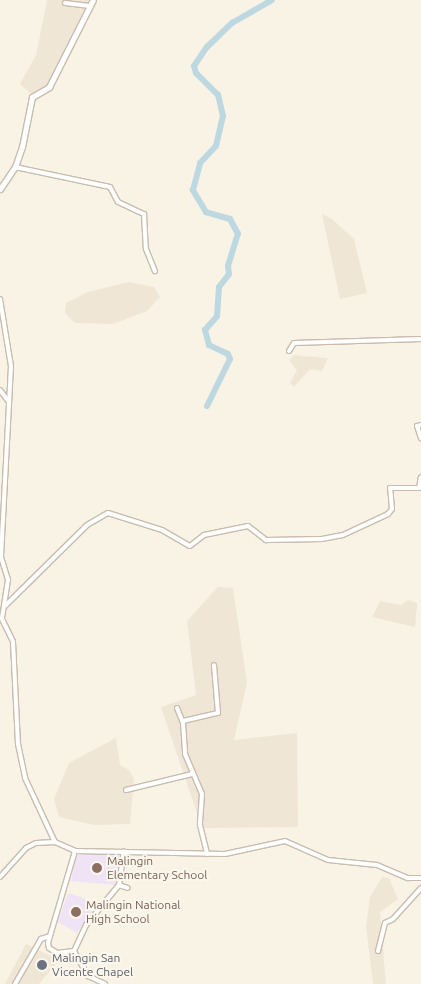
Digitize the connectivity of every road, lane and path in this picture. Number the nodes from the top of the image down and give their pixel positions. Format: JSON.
{"nodes":[{"id":1,"x":93,"y":0,"type":"edge"},
{"id":2,"x":65,"y":3,"type":"dead end"},
{"id":3,"x":90,"y":6,"type":"junction"},
{"id":4,"x":15,"y":167,"type":"junction"},
{"id":5,"x":0,"y":188,"type":"edge"},
{"id":6,"x":156,"y":271,"type":"dead end"},
{"id":7,"x":0,"y":299,"type":"edge"},
{"id":8,"x":421,"y":339,"type":"edge"},
{"id":9,"x":289,"y":351,"type":"dead end"},
{"id":10,"x":0,"y":390,"type":"edge"},
{"id":11,"x":9,"y":402,"type":"junction"},
{"id":12,"x":421,"y":424,"type":"edge"},
{"id":13,"x":421,"y":438,"type":"edge"},
{"id":14,"x":421,"y":477,"type":"edge"},
{"id":15,"x":1,"y":610,"type":"edge"},
{"id":16,"x":214,"y":665,"type":"dead end"},
{"id":17,"x":177,"y":708,"type":"dead end"},
{"id":18,"x":183,"y":721,"type":"junction"},
{"id":19,"x":192,"y":774,"type":"junction"},
{"id":20,"x":126,"y":790,"type":"dead end"},
{"id":21,"x":55,"y":842,"type":"junction"},
{"id":22,"x":75,"y":851,"type":"junction"},
{"id":23,"x":124,"y":851,"type":"junction"},
{"id":24,"x":207,"y":854,"type":"junction"},
{"id":25,"x":0,"y":877,"type":"edge"},
{"id":26,"x":421,"y":878,"type":"edge"},
{"id":27,"x":118,"y":885,"type":"junction"},
{"id":28,"x":128,"y":888,"type":"dead end"},
{"id":29,"x":421,"y":888,"type":"edge"},
{"id":30,"x":50,"y":936,"type":"junction"},
{"id":31,"x":378,"y":950,"type":"dead end"},
{"id":32,"x":74,"y":951,"type":"junction"},
{"id":33,"x":15,"y":984,"type":"edge"},
{"id":34,"x":105,"y":984,"type":"edge"}],
"edges":[{"from":1,"to":3,"type":"street"},
{"from":2,"to":3,"type":"street"},
{"from":3,"to":4,"type":"street"},
{"from":4,"to":5,"type":"street"},
{"from":4,"to":6,"type":"street"},
{"from":7,"to":11,"type":"street"},
{"from":8,"to":9,"type":"street"},
{"from":10,"to":11,"type":"street"},
{"from":11,"to":15,"type":"street"},
{"from":12,"to":13,"type":"street"},
{"from":14,"to":15,"type":"street"},
{"from":15,"to":21,"type":"street"},
{"from":16,"to":18,"type":"street"},
{"from":17,"to":18,"type":"street"},
{"from":18,"to":19,"type":"street"},
{"from":19,"to":20,"type":"street"},
{"from":19,"to":24,"type":"street"},
{"from":21,"to":22,"type":"street"},
{"from":21,"to":25,"type":"street"},
{"from":22,"to":23,"type":"street"},
{"from":22,"to":30,"type":"street"},
{"from":23,"to":24,"type":"street"},
{"from":23,"to":27,"type":"street"},
{"from":24,"to":26,"type":"street"},
{"from":27,"to":28,"type":"street"},
{"from":27,"to":32,"type":"street"},
{"from":29,"to":31,"type":"street"},
{"from":30,"to":32,"type":"street"},
{"from":30,"to":33,"type":"street"},
{"from":32,"to":34,"type":"street"}]}
